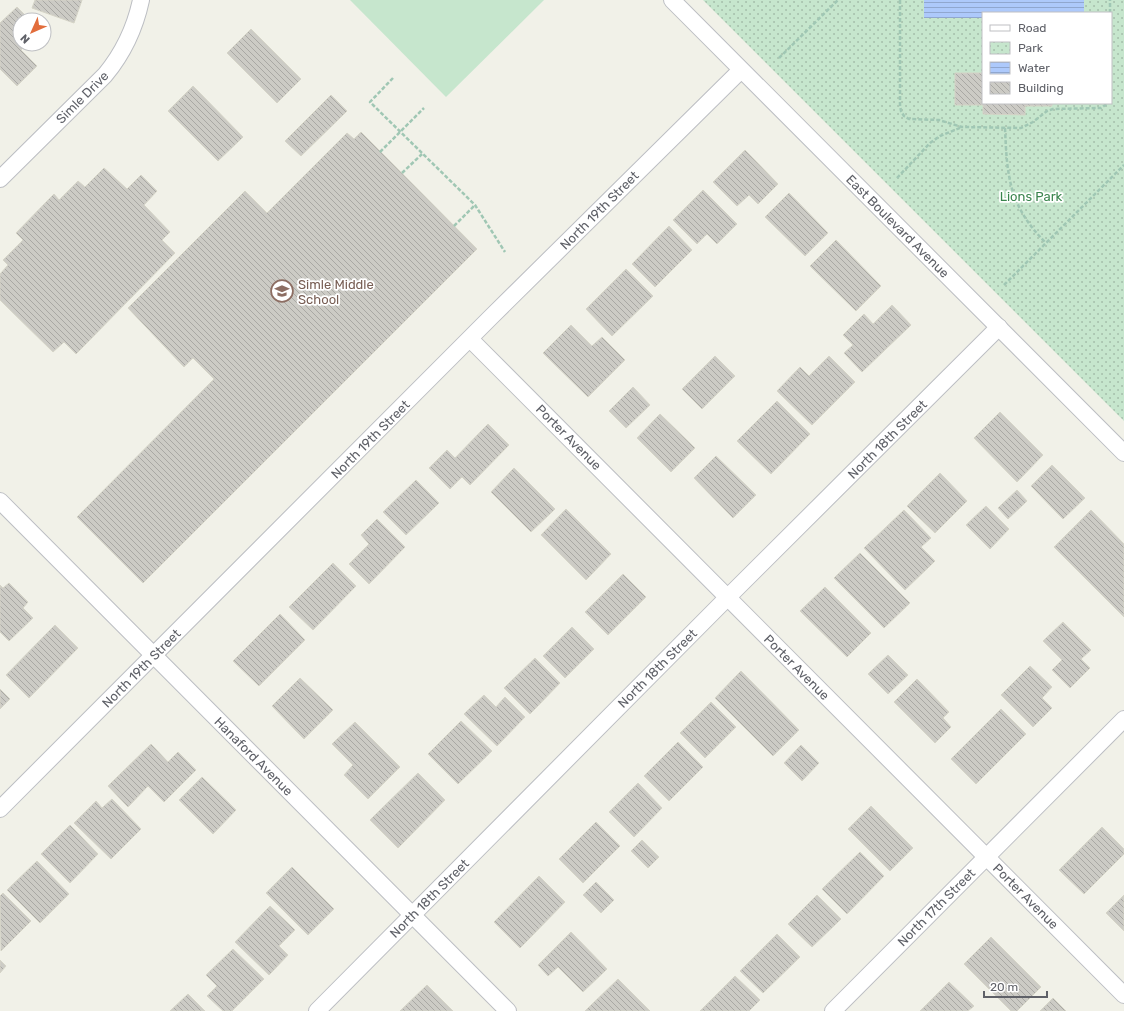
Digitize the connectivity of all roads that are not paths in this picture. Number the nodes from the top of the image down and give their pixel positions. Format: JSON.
{"nodes":[{"id":1,"x":141,"y":0,"type":"edge"},
{"id":2,"x":672,"y":0,"type":"edge"},
{"id":3,"x":741,"y":70,"type":"junction"},
{"id":4,"x":0,"y":179,"type":"edge"},
{"id":5,"x":999,"y":327,"type":"junction"},
{"id":6,"x":470,"y":339,"type":"junction"},
{"id":7,"x":1124,"y":453,"type":"edge"},
{"id":8,"x":0,"y":502,"type":"edge"},
{"id":9,"x":728,"y":597,"type":"junction"},
{"id":10,"x":154,"y":655,"type":"junction"},
{"id":11,"x":1124,"y":719,"type":"edge"},
{"id":12,"x":0,"y":809,"type":"edge"},
{"id":13,"x":986,"y":856,"type":"junction"},
{"id":14,"x":413,"y":915,"type":"junction"},
{"id":15,"x":1124,"y":995,"type":"edge"},
{"id":16,"x":317,"y":1011,"type":"edge"},
{"id":17,"x":508,"y":1011,"type":"edge"},
{"id":18,"x":833,"y":1011,"type":"edge"}],
"edges":[{"from":1,"to":4,"type":"street","name":"Simle Drive"},
{"from":2,"to":3,"type":"street","name":"East Boulevard Avenue"},
{"from":3,"to":5,"type":"street","name":"East Boulevard Avenue"},
{"from":3,"to":6,"type":"street","name":"North 19th Street"},
{"from":5,"to":7,"type":"street","name":"East Boulevard Avenue"},
{"from":5,"to":9,"type":"street","name":"North 18th Street"},
{"from":6,"to":9,"type":"street","name":"Porter Avenue"},
{"from":6,"to":10,"type":"street","name":"North 19th Street"},
{"from":8,"to":10,"type":"street","name":"Hanaford Avenue"},
{"from":9,"to":13,"type":"street","name":"Porter Avenue"},
{"from":9,"to":14,"type":"street","name":"North 18th Street"},
{"from":10,"to":12,"type":"street","name":"North 19th Street"},
{"from":10,"to":14,"type":"street","name":"Hanaford Avenue"},
{"from":11,"to":13,"type":"street","name":"North 17th Street"},
{"from":13,"to":15,"type":"street","name":"Porter Avenue"},
{"from":13,"to":18,"type":"street","name":"North 17th Street"},
{"from":14,"to":16,"type":"street","name":"North 18th Street"},
{"from":14,"to":17,"type":"street","name":"Hanaford Avenue"}]}
